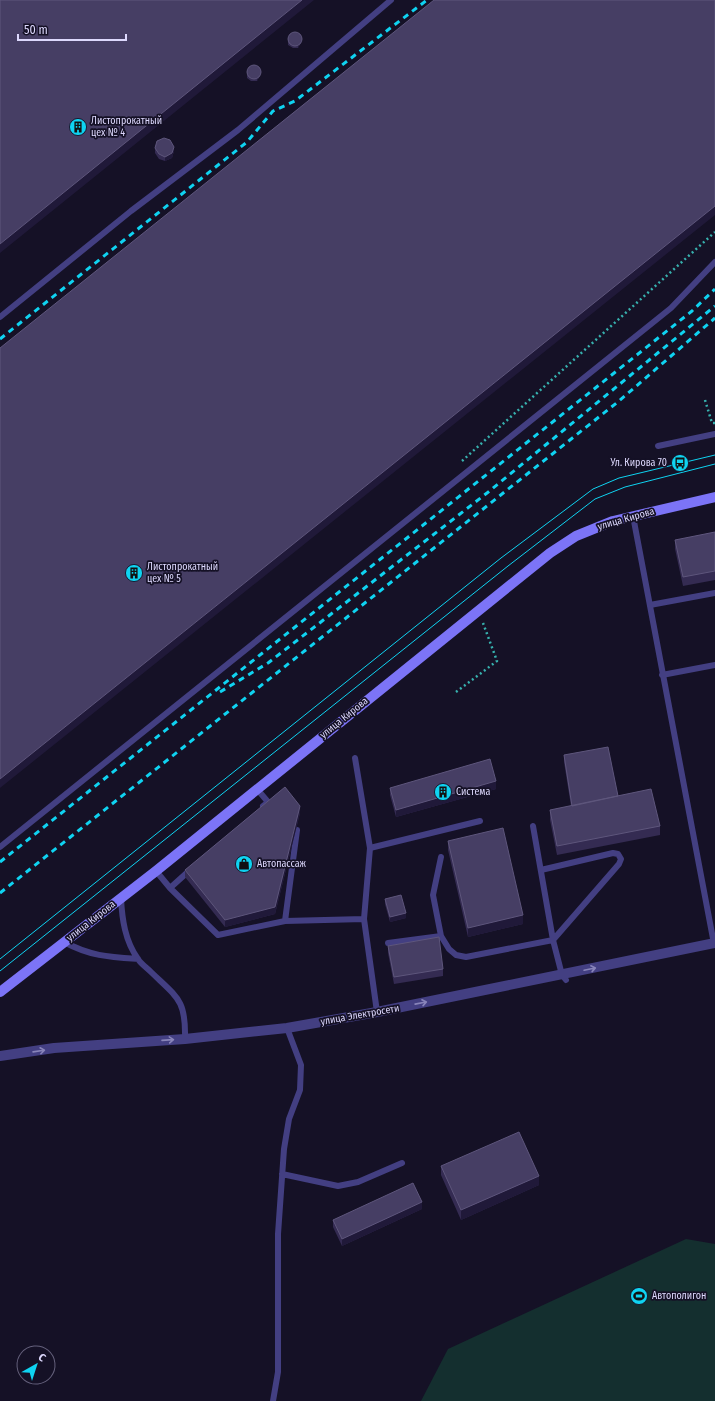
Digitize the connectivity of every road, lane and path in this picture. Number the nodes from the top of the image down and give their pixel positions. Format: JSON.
{"nodes":[{"id":1,"x":391,"y":0,"type":"edge"},
{"id":2,"x":715,"y":232,"type":"edge"},
{"id":3,"x":715,"y":262,"type":"edge"},
{"id":4,"x":0,"y":318,"type":"edge"},
{"id":5,"x":705,"y":400,"type":"dead end"},
{"id":6,"x":715,"y":423,"type":"edge"},
{"id":7,"x":715,"y":434,"type":"edge"},
{"id":8,"x":658,"y":446,"type":"dead end"},
{"id":9,"x":459,"y":464,"type":"dead end"},
{"id":10,"x":715,"y":497,"type":"edge"},
{"id":11,"x":633,"y":516,"type":"junction"},
{"id":12,"x":715,"y":593,"type":"edge"},
{"id":13,"x":650,"y":605,"type":"junction"},
{"id":14,"x":483,"y":623,"type":"dead end"},
{"id":15,"x":715,"y":665,"type":"edge"},
{"id":16,"x":662,"y":675,"type":"junction"},
{"id":17,"x":456,"y":692,"type":"dead end"},
{"id":18,"x":354,"y":758,"type":"dead end"},
{"id":19,"x":257,"y":789,"type":"junction"},
{"id":20,"x":256,"y":812,"type":"edge"},
{"id":21,"x":480,"y":821,"type":"dead end"},
{"id":22,"x":533,"y":826,"type":"dead end"},
{"id":23,"x":297,"y":830,"type":"edge"},
{"id":24,"x":0,"y":847,"type":"edge"},
{"id":25,"x":370,"y":848,"type":"junction"},
{"id":26,"x":441,"y":857,"type":"dead end"},
{"id":27,"x":193,"y":868,"type":"edge"},
{"id":28,"x":541,"y":870,"type":"junction"},
{"id":29,"x":156,"y":871,"type":"junction"},
{"id":30,"x":170,"y":888,"type":"junction"},
{"id":31,"x":121,"y":898,"type":"junction"},
{"id":32,"x":364,"y":919,"type":"junction"},
{"id":33,"x":285,"y":921,"type":"junction"},
{"id":34,"x":441,"y":936,"type":"junction"},
{"id":35,"x":553,"y":940,"type":"junction"},
{"id":36,"x":64,"y":942,"type":"junction"},
{"id":37,"x":388,"y":944,"type":"edge"},
{"id":38,"x":714,"y":944,"type":"edge"},
{"id":39,"x":138,"y":959,"type":"junction"},
{"id":40,"x":564,"y":978,"type":"junction"},
{"id":41,"x":0,"y":992,"type":"edge"},
{"id":42,"x":377,"y":1012,"type":"junction"},
{"id":43,"x":287,"y":1028,"type":"junction"},
{"id":44,"x":184,"y":1039,"type":"junction"},
{"id":45,"x":0,"y":1056,"type":"edge"},
{"id":46,"x":402,"y":1163,"type":"dead end"},
{"id":47,"x":282,"y":1174,"type":"junction"},
{"id":48,"x":273,"y":1401,"type":"edge"}],
"edges":[{"from":1,"to":4,"type":"lane"},
{"from":2,"to":9,"type":"path"},
{"from":3,"to":24,"type":"lane"},
{"from":5,"to":6,"type":"path"},
{"from":7,"to":8,"type":"lane"},
{"from":10,"to":11,"type":"main road","name":"улица Кирова"},
{"from":11,"to":13,"type":"lane"},
{"from":11,"to":19,"type":"main road","name":"улица Кирова"},
{"from":12,"to":13,"type":"lane"},
{"from":13,"to":16,"type":"lane"},
{"from":14,"to":17,"type":"path"},
{"from":15,"to":16,"type":"lane"},
{"from":16,"to":38,"type":"lane"},
{"from":18,"to":25,"type":"lane"},
{"from":19,"to":20,"type":"lane"},
{"from":19,"to":29,"type":"main road","name":"улица Кирова"},
{"from":21,"to":25,"type":"lane"},
{"from":22,"to":28,"type":"lane"},
{"from":23,"to":33,"type":"lane"},
{"from":25,"to":32,"type":"lane"},
{"from":26,"to":34,"type":"lane"},
{"from":27,"to":30,"type":"lane"},
{"from":28,"to":35,"type":"lane"},
{"from":28,"to":35,"type":"lane"},
{"from":29,"to":30,"type":"lane"},
{"from":29,"to":31,"type":"main road","name":"улица Кирова"},
{"from":30,"to":33,"type":"lane"},
{"from":31,"to":36,"type":"main road","name":"улица Кирова"},
{"from":31,"to":39,"type":"lane"},
{"from":32,"to":33,"type":"lane"},
{"from":32,"to":42,"type":"lane"},
{"from":34,"to":35,"type":"lane"},
{"from":34,"to":37,"type":"lane"},
{"from":35,"to":40,"type":"lane"},
{"from":36,"to":39,"type":"lane"},
{"from":36,"to":41,"type":"main road","name":"улица Кирова"},
{"from":40,"to":38,"type":"street","name":"улица Электросети","one_way":true},
{"from":39,"to":44,"type":"lane"},
{"from":42,"to":40,"type":"street","name":"улица Электросети","one_way":true},
{"from":42,"to":43,"type":"street","name":"улица Электросети"},
{"from":43,"to":44,"type":"street","name":"улица Электросети"},
{"from":43,"to":47,"type":"lane"},
{"from":45,"to":44,"type":"street","name":"улица Электросети","one_way":true},
{"from":46,"to":47,"type":"lane"},
{"from":47,"to":48,"type":"lane"}]}
